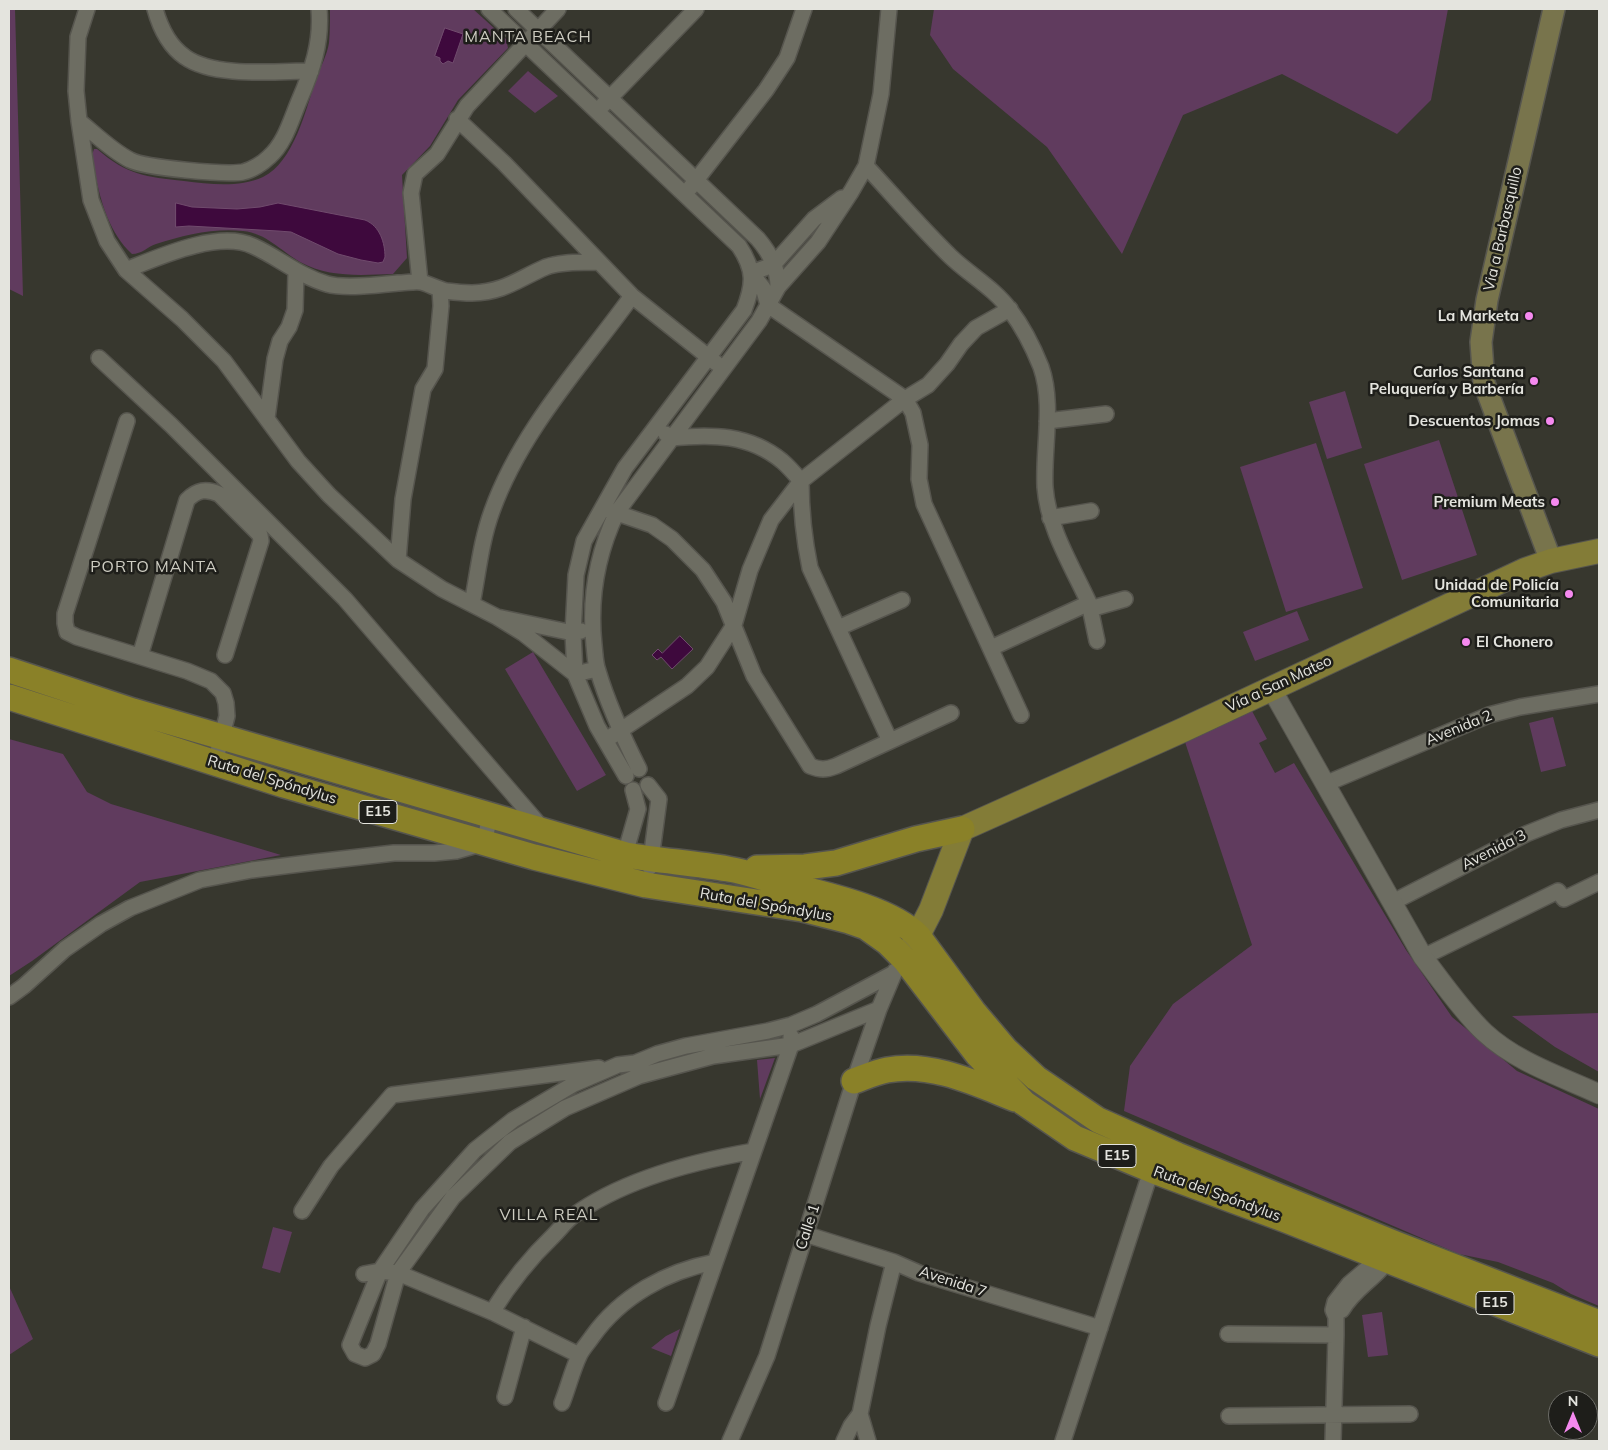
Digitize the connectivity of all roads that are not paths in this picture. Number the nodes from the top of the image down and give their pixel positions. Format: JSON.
{"nodes":[{"id":1,"x":87,"y":9,"type":"edge"},
{"id":2,"x":155,"y":9,"type":"edge"},
{"id":3,"x":319,"y":9,"type":"edge"},
{"id":4,"x":489,"y":9,"type":"edge"},
{"id":5,"x":516,"y":9,"type":"edge"},
{"id":6,"x":558,"y":9,"type":"edge"},
{"id":7,"x":696,"y":9,"type":"edge"},
{"id":8,"x":804,"y":9,"type":"edge"},
{"id":9,"x":889,"y":9,"type":"edge"},
{"id":10,"x":1554,"y":9,"type":"edge"},
{"id":11,"x":538,"y":30,"type":"junction"},
{"id":12,"x":525,"y":44,"type":"junction"},
{"id":13,"x":311,"y":71,"type":"junction"},
{"id":14,"x":609,"y":98,"type":"junction"},
{"id":15,"x":597,"y":111,"type":"junction"},
{"id":16,"x":457,"y":119,"type":"junction"},
{"id":17,"x":79,"y":121,"type":"junction"},
{"id":18,"x":866,"y":166,"type":"junction"},
{"id":19,"x":696,"y":181,"type":"junction"},
{"id":20,"x":851,"y":192,"type":"junction"},
{"id":21,"x":684,"y":194,"type":"junction"},
{"id":22,"x":599,"y":262,"type":"junction"},
{"id":23,"x":773,"y":265,"type":"junction"},
{"id":24,"x":126,"y":270,"type":"junction"},
{"id":25,"x":296,"y":272,"type":"junction"},
{"id":26,"x":751,"y":273,"type":"junction"},
{"id":27,"x":420,"y":282,"type":"junction"},
{"id":28,"x":778,"y":287,"type":"junction"},
{"id":29,"x":440,"y":289,"type":"junction"},
{"id":30,"x":632,"y":296,"type":"junction"},
{"id":31,"x":768,"y":305,"type":"junction"},
{"id":32,"x":1010,"y":309,"type":"junction"},
{"id":33,"x":99,"y":358,"type":"dead end"},
{"id":34,"x":708,"y":358,"type":"junction"},
{"id":35,"x":723,"y":369,"type":"junction"},
{"id":36,"x":905,"y":399,"type":"junction"},
{"id":37,"x":1106,"y":414,"type":"dead end"},
{"id":38,"x":267,"y":418,"type":"junction"},
{"id":39,"x":1047,"y":421,"type":"junction"},
{"id":40,"x":127,"y":422,"type":"dead end"},
{"id":41,"x":657,"y":427,"type":"junction"},
{"id":42,"x":671,"y":438,"type":"junction"},
{"id":43,"x":801,"y":481,"type":"junction"},
{"id":44,"x":601,"y":508,"type":"junction"},
{"id":45,"x":1091,"y":511,"type":"dead end"},
{"id":46,"x":617,"y":512,"type":"junction"},
{"id":47,"x":1050,"y":518,"type":"junction"},
{"id":48,"x":1599,"y":551,"type":"edge"},
{"id":49,"x":398,"y":560,"type":"junction"},
{"id":50,"x":1551,"y":561,"type":"junction"},
{"id":51,"x":1125,"y":599,"type":"dead end"},
{"id":52,"x":902,"y":600,"type":"dead end"},
{"id":53,"x":472,"y":604,"type":"junction"},
{"id":54,"x":1090,"y":606,"type":"junction"},
{"id":55,"x":497,"y":617,"type":"junction"},
{"id":56,"x":734,"y":625,"type":"junction"},
{"id":57,"x":838,"y":628,"type":"junction"},
{"id":58,"x":592,"y":629,"type":"junction"},
{"id":59,"x":572,"y":633,"type":"junction"},
{"id":60,"x":1097,"y":641,"type":"dead end"},
{"id":61,"x":991,"y":648,"type":"junction"},
{"id":62,"x":225,"y":655,"type":"dead end"},
{"id":63,"x":140,"y":656,"type":"junction"},
{"id":64,"x":597,"y":669,"type":"junction"},
{"id":65,"x":9,"y":670,"type":"edge"},
{"id":66,"x":575,"y":674,"type":"junction"},
{"id":67,"x":1271,"y":688,"type":"junction"},
{"id":68,"x":1599,"y":694,"type":"edge"},
{"id":69,"x":9,"y":697,"type":"edge"},
{"id":70,"x":951,"y":713,"type":"dead end"},
{"id":71,"x":1021,"y":715,"type":"dead end"},
{"id":72,"x":620,"y":730,"type":"junction"},
{"id":73,"x":222,"y":737,"type":"junction"},
{"id":74,"x":607,"y":741,"type":"junction"},
{"id":75,"x":890,"y":741,"type":"junction"},
{"id":76,"x":215,"y":762,"type":"junction"},
{"id":77,"x":1325,"y":784,"type":"junction"},
{"id":78,"x":648,"y":785,"type":"dead end"},
{"id":79,"x":632,"y":790,"type":"dead end"},
{"id":80,"x":659,"y":799,"type":"junction"},
{"id":81,"x":638,"y":809,"type":"junction"},
{"id":82,"x":1599,"y":810,"type":"edge"},
{"id":83,"x":490,"y":816,"type":"junction"},
{"id":84,"x":962,"y":830,"type":"junction"},
{"id":85,"x":545,"y":832,"type":"junction"},
{"id":86,"x":484,"y":843,"type":"junction"},
{"id":87,"x":626,"y":855,"type":"junction"},
{"id":88,"x":651,"y":860,"type":"junction"},
{"id":89,"x":729,"y":869,"type":"junction"},
{"id":90,"x":616,"y":878,"type":"junction"},
{"id":91,"x":1599,"y":882,"type":"edge"},
{"id":92,"x":646,"y":886,"type":"junction"},
{"id":93,"x":1393,"y":902,"type":"junction"},
{"id":94,"x":918,"y":936,"type":"junction"},
{"id":95,"x":1423,"y":957,"type":"junction"},
{"id":96,"x":900,"y":967,"type":"junction"},
{"id":97,"x":9,"y":997,"type":"edge"},
{"id":98,"x":879,"y":1009,"type":"junction"},
{"id":99,"x":790,"y":1024,"type":"junction"},
{"id":100,"x":711,"y":1041,"type":"junction"},
{"id":101,"x":791,"y":1045,"type":"junction"},
{"id":102,"x":713,"y":1056,"type":"junction"},
{"id":103,"x":618,"y":1065,"type":"junction"},
{"id":104,"x":637,"y":1070,"type":"junction"},
{"id":105,"x":854,"y":1081,"type":"junction"},
{"id":106,"x":557,"y":1094,"type":"junction"},
{"id":107,"x":1599,"y":1094,"type":"edge"},
{"id":108,"x":1024,"y":1103,"type":"junction"},
{"id":109,"x":565,"y":1108,"type":"junction"},
{"id":110,"x":501,"y":1129,"type":"junction"},
{"id":111,"x":510,"y":1142,"type":"junction"},
{"id":112,"x":754,"y":1151,"type":"junction"},
{"id":113,"x":1154,"y":1171,"type":"junction"},
{"id":114,"x":447,"y":1192,"type":"junction"},
{"id":115,"x":302,"y":1211,"type":"dead end"},
{"id":116,"x":806,"y":1234,"type":"junction"},
{"id":117,"x":1387,"y":1250,"type":"junction"},
{"id":118,"x":715,"y":1262,"type":"junction"},
{"id":119,"x":894,"y":1262,"type":"junction"},
{"id":120,"x":380,"y":1271,"type":"junction"},
{"id":121,"x":398,"y":1273,"type":"junction"},
{"id":122,"x":364,"y":1274,"type":"dead end"},
{"id":123,"x":492,"y":1312,"type":"junction"},
{"id":124,"x":1599,"y":1323,"type":"edge"},
{"id":125,"x":524,"y":1328,"type":"junction"},
{"id":126,"x":1100,"y":1328,"type":"junction"},
{"id":127,"x":1228,"y":1334,"type":"dead end"},
{"id":128,"x":1336,"y":1334,"type":"junction"},
{"id":129,"x":1599,"y":1344,"type":"edge"},
{"id":130,"x":580,"y":1355,"type":"junction"},
{"id":131,"x":505,"y":1397,"type":"dead end"},
{"id":132,"x":562,"y":1404,"type":"dead end"},
{"id":133,"x":666,"y":1404,"type":"dead end"},
{"id":134,"x":860,"y":1414,"type":"junction"},
{"id":135,"x":1410,"y":1414,"type":"dead end"},
{"id":136,"x":1333,"y":1415,"type":"junction"},
{"id":137,"x":1229,"y":1416,"type":"dead end"},
{"id":138,"x":730,"y":1441,"type":"edge"},
{"id":139,"x":844,"y":1441,"type":"edge"},
{"id":140,"x":868,"y":1441,"type":"edge"},
{"id":141,"x":1063,"y":1441,"type":"edge"},
{"id":142,"x":1333,"y":1441,"type":"edge"}],
"edges":[{"from":1,"to":17,"type":"street"},
{"from":2,"to":13,"type":"street"},
{"from":3,"to":13,"type":"street"},
{"from":4,"to":12,"type":"street"},
{"from":5,"to":11,"type":"street"},
{"from":6,"to":11,"type":"street"},
{"from":7,"to":14,"type":"street"},
{"from":8,"to":19,"type":"street"},
{"from":9,"to":18,"type":"street"},
{"from":10,"to":50,"type":"main road","name":"Via a Barbasquillo"},
{"from":11,"to":12,"type":"street"},
{"from":11,"to":14,"type":"street"},
{"from":12,"to":15,"type":"street"},
{"from":12,"to":16,"type":"street"},
{"from":13,"to":17,"type":"street"},
{"from":14,"to":15,"type":"street"},
{"from":14,"to":19,"type":"street"},
{"from":15,"to":21,"type":"street"},
{"from":16,"to":22,"type":"street"},
{"from":16,"to":27,"type":"street"},
{"from":17,"to":24,"type":"street"},
{"from":18,"to":20,"type":"street"},
{"from":18,"to":32,"type":"street"},
{"from":19,"to":21,"type":"street"},
{"from":19,"to":23,"type":"street"},
{"from":20,"to":23,"type":"street"},
{"from":20,"to":28,"type":"street"},
{"from":21,"to":26,"type":"street"},
{"from":22,"to":29,"type":"street"},
{"from":22,"to":30,"type":"street"},
{"from":23,"to":26,"type":"street"},
{"from":23,"to":28,"type":"street"},
{"from":24,"to":25,"type":"street"},
{"from":24,"to":38,"type":"street"},
{"from":25,"to":27,"type":"street"},
{"from":25,"to":38,"type":"street"},
{"from":26,"to":31,"type":"street"},
{"from":26,"to":34,"type":"street"},
{"from":27,"to":29,"type":"street"},
{"from":28,"to":31,"type":"street"},
{"from":29,"to":49,"type":"street"},
{"from":30,"to":34,"type":"street"},
{"from":30,"to":53,"type":"street"},
{"from":31,"to":35,"type":"street"},
{"from":31,"to":36,"type":"street"},
{"from":32,"to":36,"type":"street"},
{"from":32,"to":39,"type":"street"},
{"from":33,"to":85,"type":"street"},
{"from":34,"to":35,"type":"street"},
{"from":34,"to":41,"type":"street"},
{"from":35,"to":42,"type":"street"},
{"from":36,"to":43,"type":"street"},
{"from":36,"to":61,"type":"street"},
{"from":37,"to":39,"type":"street"},
{"from":38,"to":49,"type":"street"},
{"from":39,"to":47,"type":"street"},
{"from":40,"to":63,"type":"street"},
{"from":41,"to":42,"type":"street"},
{"from":41,"to":44,"type":"street"},
{"from":42,"to":43,"type":"street"},
{"from":42,"to":46,"type":"street"},
{"from":43,"to":56,"type":"street"},
{"from":43,"to":57,"type":"street"},
{"from":44,"to":46,"type":"street"},
{"from":44,"to":59,"type":"street"},
{"from":45,"to":47,"type":"street"},
{"from":46,"to":56,"type":"street"},
{"from":46,"to":58,"type":"street"},
{"from":47,"to":54,"type":"street"},
{"from":48,"to":50,"type":"main road","name":"Vía a San Mateo"},
{"from":49,"to":53,"type":"street"},
{"from":50,"to":67,"type":"main road","name":"Vía a San Mateo"},
{"from":51,"to":54,"type":"street"},
{"from":52,"to":57,"type":"street"},
{"from":53,"to":55,"type":"street"},
{"from":54,"to":60,"type":"street"},
{"from":54,"to":61,"type":"street"},
{"from":55,"to":59,"type":"street"},
{"from":55,"to":66,"type":"street"},
{"from":56,"to":72,"type":"street"},
{"from":56,"to":75,"type":"street"},
{"from":57,"to":75,"type":"street"},
{"from":58,"to":59,"type":"street"},
{"from":58,"to":64,"type":"street"},
{"from":59,"to":66,"type":"street"},
{"from":61,"to":71,"type":"street"},
{"from":62,"to":63,"type":"street"},
{"from":63,"to":73,"type":"street"},
{"from":64,"to":66,"type":"street"},
{"from":64,"to":72,"type":"street"},
{"from":65,"to":73,"type":"highway","name":"Ruta del Spóndylus","number":"E15"},
{"from":66,"to":74,"type":"street"},
{"from":67,"to":77,"type":"street"},
{"from":67,"to":84,"type":"main road","name":"Vía a San Mateo"},
{"from":68,"to":77,"type":"street","name":"Avenida 2"},
{"from":69,"to":76,"type":"highway","name":"Ruta del Spóndylus","number":"E15"},
{"from":70,"to":75,"type":"street"},
{"from":72,"to":74,"type":"street"},
{"from":72,"to":74,"type":"street"},
{"from":73,"to":76,"type":"street"},
{"from":73,"to":83,"type":"highway","name":"Ruta del Spóndylus","number":"E15"},
{"from":76,"to":86,"type":"highway","name":"Ruta del Spóndylus","number":"E15"},
{"from":77,"to":93,"type":"street"},
{"from":78,"to":80,"type":"street"},
{"from":79,"to":81,"type":"street"},
{"from":80,"to":81,"type":"street"},
{"from":80,"to":88,"type":"street"},
{"from":81,"to":87,"type":"street"},
{"from":82,"to":93,"type":"street","name":"Avenida 3"},
{"from":83,"to":85,"type":"highway","name":"Ruta del Spóndylus","number":"E15"},
{"from":83,"to":86,"type":"street"},
{"from":84,"to":89,"type":"highway"},
{"from":84,"to":94,"type":"main road"},
{"from":85,"to":87,"type":"highway","name":"Ruta del Spóndylus","number":"E15"},
{"from":86,"to":90,"type":"highway","name":"Ruta del Spóndylus","number":"E15"},
{"from":86,"to":97,"type":"street"},
{"from":87,"to":88,"type":"highway","name":"Ruta del Spóndylus","number":"E15"},
{"from":87,"to":90,"type":"street"},
{"from":88,"to":89,"type":"highway","name":"Ruta del Spóndylus","number":"E15"},
{"from":88,"to":92,"type":"street"},
{"from":89,"to":94,"type":"highway","name":"Ruta del Spóndylus","number":"E15"},
{"from":90,"to":92,"type":"highway","name":"Ruta del Spóndylus","number":"E15"},
{"from":91,"to":95,"type":"street"},
{"from":92,"to":96,"type":"highway","name":"Ruta del Spóndylus","number":"E15"},
{"from":93,"to":95,"type":"street"},
{"from":94,"to":96,"type":"main road"},
{"from":94,"to":117,"type":"highway","name":"Ruta del Spóndylus","number":"E15"},
{"from":95,"to":107,"type":"street"},
{"from":96,"to":98,"type":"street","name":"Calle 1"},
{"from":96,"to":99,"type":"street"},
{"from":96,"to":108,"type":"highway","name":"Ruta del Spóndylus","number":"E15"},
{"from":98,"to":101,"type":"street"},
{"from":98,"to":105,"type":"street","name":"Calle 1"},
{"from":99,"to":100,"type":"street"},
{"from":99,"to":101,"type":"street"},
{"from":100,"to":102,"type":"street"},
{"from":100,"to":104,"type":"street"},
{"from":101,"to":102,"type":"street"},
{"from":101,"to":112,"type":"street"},
{"from":102,"to":104,"type":"street"},
{"from":103,"to":104,"type":"street"},
{"from":103,"to":106,"type":"street"},
{"from":103,"to":115,"type":"street"},
{"from":104,"to":109,"type":"street"},
{"from":105,"to":108,"type":"highway"},
{"from":105,"to":116,"type":"street","name":"Calle 1"},
{"from":106,"to":109,"type":"street"},
{"from":106,"to":110,"type":"street"},
{"from":108,"to":113,"type":"highway","name":"Ruta del Spóndylus","number":"E15"},
{"from":109,"to":111,"type":"street"},
{"from":110,"to":111,"type":"street"},
{"from":110,"to":114,"type":"street"},
{"from":111,"to":114,"type":"street"},
{"from":112,"to":118,"type":"street"},
{"from":112,"to":123,"type":"street"},
{"from":113,"to":117,"type":"highway","name":"Ruta del Spóndylus","number":"E15"},
{"from":113,"to":126,"type":"street"},
{"from":114,"to":120,"type":"street"},
{"from":114,"to":121,"type":"street"},
{"from":116,"to":119,"type":"street","name":"Avenida 7"},
{"from":116,"to":138,"type":"street","name":"Calle 1"},
{"from":117,"to":124,"type":"highway","name":"Ruta del Spóndylus","number":"E15"},
{"from":117,"to":128,"type":"street"},
{"from":117,"to":129,"type":"highway","name":"Ruta del Spóndylus","number":"E15"},
{"from":118,"to":130,"type":"street"},
{"from":118,"to":133,"type":"street"},
{"from":119,"to":126,"type":"street","name":"Avenida 7"},
{"from":119,"to":134,"type":"street"},
{"from":120,"to":121,"type":"street"},
{"from":120,"to":121,"type":"street"},
{"from":120,"to":122,"type":"street"},
{"from":121,"to":123,"type":"street"},
{"from":123,"to":125,"type":"street"},
{"from":125,"to":130,"type":"street"},
{"from":125,"to":131,"type":"street"},
{"from":126,"to":141,"type":"street"},
{"from":127,"to":128,"type":"street"},
{"from":128,"to":136,"type":"street"},
{"from":130,"to":132,"type":"street"},
{"from":134,"to":139,"type":"street"},
{"from":134,"to":140,"type":"street"},
{"from":135,"to":136,"type":"street"},
{"from":136,"to":137,"type":"street"},
{"from":136,"to":142,"type":"street"}]}
